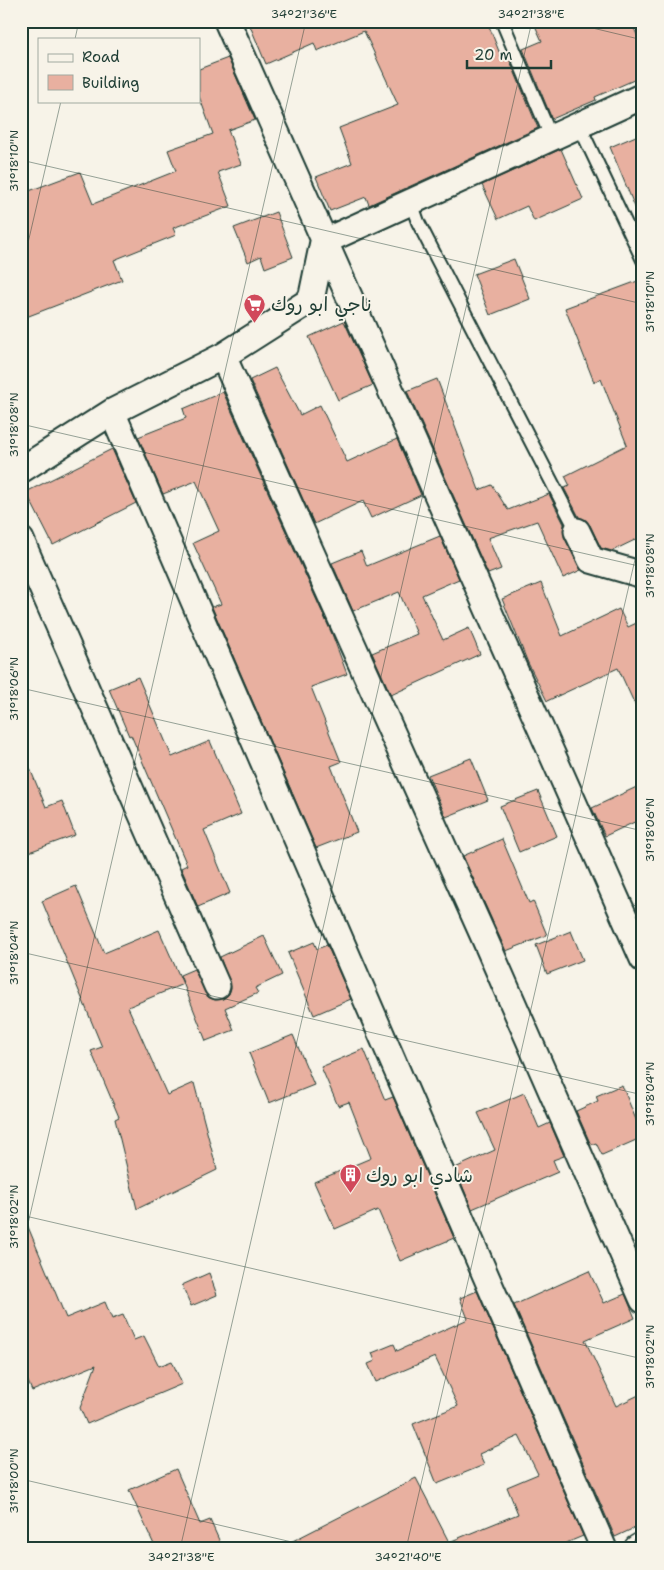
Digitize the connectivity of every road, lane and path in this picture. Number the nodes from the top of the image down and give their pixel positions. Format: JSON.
{"nodes":[{"id":1,"x":227,"y":21,"type":"edge"},
{"id":2,"x":502,"y":21,"type":"edge"},
{"id":3,"x":643,"y":96,"type":"edge"},
{"id":4,"x":579,"y":125,"type":"junction"},
{"id":5,"x":551,"y":137,"type":"junction"},
{"id":6,"x":412,"y":202,"type":"junction"},
{"id":7,"x":323,"y":242,"type":"junction"},
{"id":8,"x":643,"y":260,"type":"edge"},
{"id":9,"x":223,"y":356,"type":"junction"},
{"id":10,"x":112,"y":412,"type":"junction"},
{"id":11,"x":21,"y":470,"type":"edge"},
{"id":12,"x":577,"y":531,"type":"joint"},
{"id":13,"x":21,"y":540,"type":"edge"},
{"id":14,"x":643,"y":575,"type":"edge"},
{"id":15,"x":643,"y":959,"type":"edge"},
{"id":16,"x":217,"y":986,"type":"dead end"},
{"id":17,"x":643,"y":1300,"type":"edge"},
{"id":18,"x":643,"y":1546,"type":"edge"},
{"id":19,"x":604,"y":1549,"type":"edge"},
{"id":20,"x":638,"y":1549,"type":"edge"}],
"edges":[{"from":1,"to":7,"type":"street"},
{"from":2,"to":5,"type":"lane"},
{"from":3,"to":4,"type":"street"},
{"from":4,"to":5,"type":"street"},
{"from":4,"to":8,"type":"lane"},
{"from":5,"to":6,"type":"street"},
{"from":6,"to":7,"type":"street"},
{"from":6,"to":12,"type":"lane"},
{"from":7,"to":9,"type":"street"},
{"from":7,"to":15,"type":"street"},
{"from":9,"to":10,"type":"street"},
{"from":9,"to":17,"type":"street"},
{"from":10,"to":11,"type":"street"},
{"from":10,"to":19,"type":"street"},
{"from":12,"to":14,"type":"street"},
{"from":13,"to":16,"type":"street"},
{"from":18,"to":20,"type":"street"}]}
